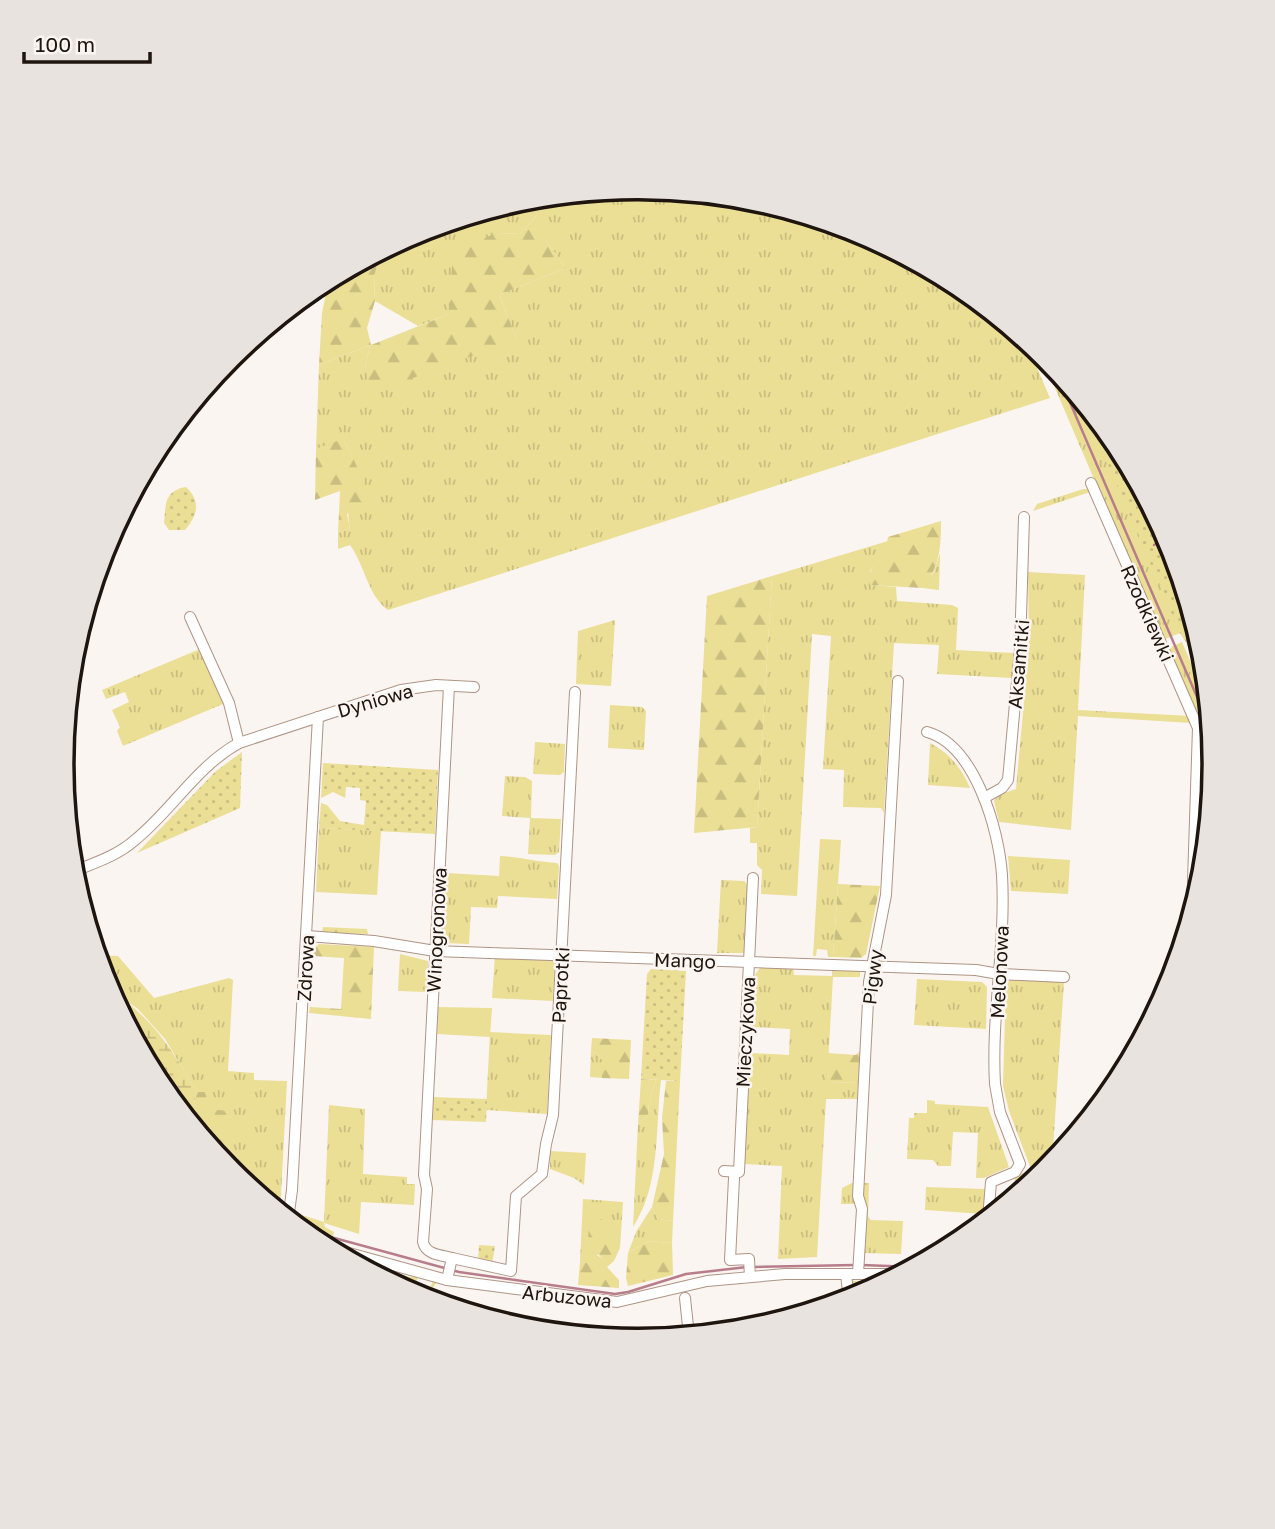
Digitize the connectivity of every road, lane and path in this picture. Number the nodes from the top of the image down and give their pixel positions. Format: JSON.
{"nodes":[{"id":1,"x":1091,"y":483,"type":"dead end"},
{"id":2,"x":1024,"y":517,"type":"dead end"},
{"id":3,"x":191,"y":617,"type":"dead end"},
{"id":4,"x":898,"y":681,"type":"dead end"},
{"id":5,"x":449,"y":685,"type":"junction"},
{"id":6,"x":474,"y":687,"type":"dead end"},
{"id":7,"x":575,"y":692,"type":"dead end"},
{"id":8,"x":318,"y":717,"type":"junction"},
{"id":9,"x":927,"y":732,"type":"dead end"},
{"id":10,"x":239,"y":743,"type":"junction"},
{"id":11,"x":984,"y":798,"type":"junction"},
{"id":12,"x":1194,"y":858,"type":"edge"},
{"id":13,"x":83,"y":868,"type":"edge"},
{"id":14,"x":753,"y":878,"type":"dead end"},
{"id":15,"x":307,"y":936,"type":"junction"},
{"id":16,"x":435,"y":951,"type":"junction"},
{"id":17,"x":562,"y":955,"type":"junction"},
{"id":18,"x":749,"y":962,"type":"junction"},
{"id":19,"x":870,"y":967,"type":"junction"},
{"id":20,"x":999,"y":974,"type":"junction"},
{"id":21,"x":1064,"y":977,"type":"dead end"},
{"id":22,"x":989,"y":1205,"type":"edge"},
{"id":23,"x":290,"y":1208,"type":"edge"},
{"id":24,"x":359,"y":1255,"type":"edge"},
{"id":25,"x":451,"y":1261,"type":"junction"},
{"id":26,"x":859,"y":1268,"type":"junction"},
{"id":27,"x":750,"y":1271,"type":"junction"},
{"id":28,"x":884,"y":1272,"type":"edge"},
{"id":29,"x":846,"y":1274,"type":"junction"},
{"id":30,"x":447,"y":1278,"type":"junction"},
{"id":31,"x":848,"y":1288,"type":"edge"},
{"id":32,"x":685,"y":1298,"type":"dead end"},
{"id":33,"x":688,"y":1326,"type":"edge"}],
"edges":[{"from":1,"to":12,"type":"street","name":"Rzodkiewki"},
{"from":2,"to":11,"type":"street","name":"Aksamitki"},
{"from":3,"to":10,"type":"street"},
{"from":4,"to":19,"type":"street","name":"Pigwy"},
{"from":5,"to":6,"type":"street","name":"Dyniowa"},
{"from":5,"to":8,"type":"street","name":"Dyniowa"},
{"from":5,"to":16,"type":"street","name":"Winogronowa"},
{"from":7,"to":17,"type":"street","name":"Paprotki"},
{"from":8,"to":10,"type":"street","name":"Dyniowa"},
{"from":8,"to":15,"type":"street","name":"Zdrowa"},
{"from":9,"to":11,"type":"street","name":"Melonowa"},
{"from":10,"to":13,"type":"street","name":"Dyniowa"},
{"from":11,"to":20,"type":"street","name":"Melonowa"},
{"from":14,"to":18,"type":"street","name":"Mieczykowa"},
{"from":15,"to":16,"type":"street","name":"Mango"},
{"from":15,"to":23,"type":"street","name":"Zdrowa"},
{"from":16,"to":17,"type":"street","name":"Mango"},
{"from":16,"to":25,"type":"street","name":"Winogronowa"},
{"from":17,"to":18,"type":"street","name":"Mango"},
{"from":17,"to":25,"type":"street","name":"Paprotki"},
{"from":18,"to":19,"type":"street","name":"Mango"},
{"from":18,"to":27,"type":"street","name":"Mieczykowa"},
{"from":19,"to":20,"type":"street","name":"Mango"},
{"from":19,"to":26,"type":"street","name":"Pigwy"},
{"from":20,"to":21,"type":"street","name":"Mango"},
{"from":20,"to":22,"type":"street","name":"Melonowa"},
{"from":24,"to":30,"type":"street","name":"Arbuzowa"},
{"from":25,"to":30,"type":"street"},
{"from":26,"to":28,"type":"street","name":"Arbuzowa"},
{"from":26,"to":29,"type":"street","name":"Arbuzowa"},
{"from":27,"to":29,"type":"street","name":"Arbuzowa"},
{"from":27,"to":30,"type":"street","name":"Arbuzowa"},
{"from":29,"to":31,"type":"street"},
{"from":32,"to":33,"type":"street"}]}
